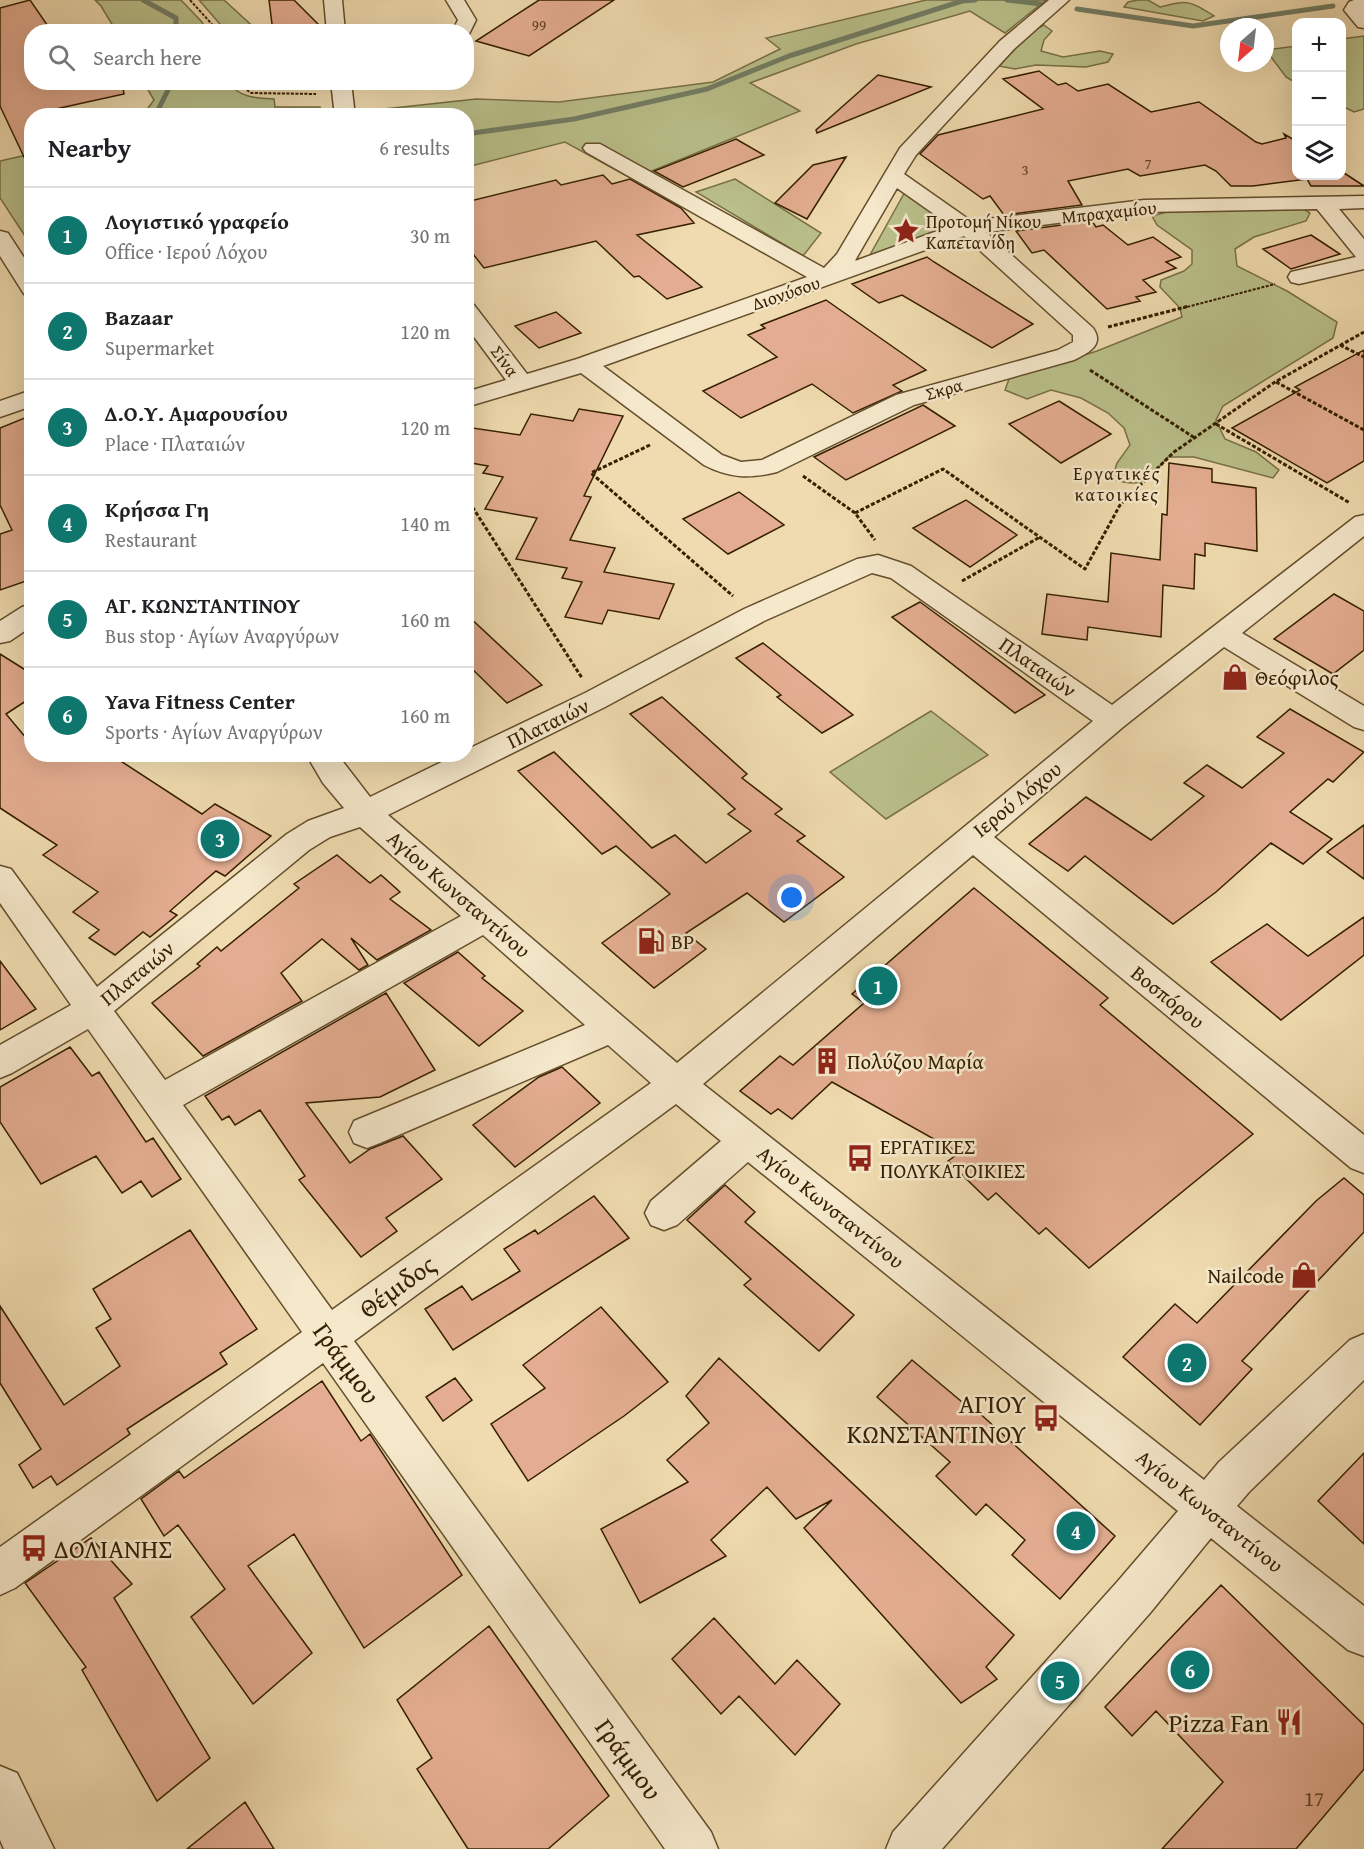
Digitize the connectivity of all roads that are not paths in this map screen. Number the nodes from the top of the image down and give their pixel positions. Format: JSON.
{"nodes":[{"id":1,"x":333,"y":0,"type":"edge"},
{"id":2,"x":455,"y":0,"type":"edge"},
{"id":3,"x":1060,"y":0,"type":"edge"},
{"id":4,"x":1364,"y":2,"type":"edge"},
{"id":5,"x":1364,"y":23,"type":"edge"},
{"id":6,"x":335,"y":24,"type":"edge"},
{"id":7,"x":466,"y":24,"type":"edge"},
{"id":8,"x":342,"y":90,"type":"edge"},
{"id":9,"x":344,"y":108,"type":"edge"},
{"id":10,"x":593,"y":148,"type":"dead end"},
{"id":11,"x":892,"y":175,"type":"junction"},
{"id":12,"x":1364,"y":202,"type":"edge"},
{"id":13,"x":1324,"y":204,"type":"junction"},
{"id":14,"x":967,"y":228,"type":"junction"},
{"id":15,"x":0,"y":238,"type":"edge"},
{"id":16,"x":1364,"y":253,"type":"edge"},
{"id":17,"x":22,"y":255,"type":"edge"},
{"id":18,"x":1364,"y":262,"type":"edge"},
{"id":19,"x":1299,"y":278,"type":"road end"},
{"id":20,"x":827,"y":279,"type":"junction"},
{"id":21,"x":474,"y":321,"type":"edge"},
{"id":22,"x":585,"y":364,"type":"junction"},
{"id":23,"x":521,"y":383,"type":"junction"},
{"id":24,"x":474,"y":397,"type":"edge"},
{"id":25,"x":24,"y":400,"type":"edge"},
{"id":26,"x":0,"y":410,"type":"edge"},
{"id":27,"x":1359,"y":514,"type":"edge"},
{"id":28,"x":24,"y":618,"type":"edge"},
{"id":29,"x":0,"y":634,"type":"edge"},
{"id":30,"x":1223,"y":634,"type":"junction"},
{"id":31,"x":1113,"y":720,"type":"junction"},
{"id":32,"x":1364,"y":720,"type":"edge"},
{"id":33,"x":474,"y":760,"type":"edge"},
{"id":34,"x":326,"y":762,"type":"edge"},
{"id":35,"x":469,"y":762,"type":"edge"},
{"id":36,"x":365,"y":813,"type":"junction"},
{"id":37,"x":972,"y":837,"type":"junction"},
{"id":38,"x":0,"y":878,"type":"edge"},
{"id":39,"x":485,"y":918,"type":"junction"},
{"id":40,"x":93,"y":1009,"type":"junction"},
{"id":41,"x":613,"y":1028,"type":"junction"},
{"id":42,"x":0,"y":1063,"type":"edge"},
{"id":43,"x":677,"y":1084,"type":"junction"},
{"id":44,"x":159,"y":1101,"type":"junction"},
{"id":45,"x":367,"y":1132,"type":"dead end"},
{"id":46,"x":747,"y":1140,"type":"junction"},
{"id":47,"x":1364,"y":1157,"type":"edge"},
{"id":48,"x":664,"y":1213,"type":"dead end"},
{"id":49,"x":328,"y":1336,"type":"junction"},
{"id":50,"x":1364,"y":1353,"type":"edge"},
{"id":51,"x":1207,"y":1508,"type":"junction"},
{"id":52,"x":0,"y":1573,"type":"edge"},
{"id":53,"x":1364,"y":1634,"type":"edge"},
{"id":54,"x":0,"y":1790,"type":"edge"},
{"id":55,"x":30,"y":1849,"type":"edge"},
{"id":56,"x":694,"y":1849,"type":"edge"},
{"id":57,"x":910,"y":1849,"type":"edge"}],
"edges":[{"from":1,"to":6,"type":"street"},
{"from":2,"to":7,"type":"street"},
{"from":3,"to":11,"type":"street","name":"Διονύσου"},
{"from":4,"to":5,"type":"street"},
{"from":8,"to":9,"type":"street"},
{"from":10,"to":20,"type":"street"},
{"from":11,"to":14,"type":"street"},
{"from":11,"to":20,"type":"street","name":"Διονύσου"},
{"from":12,"to":13,"type":"street","name":"Μπραχαμίου"},
{"from":13,"to":14,"type":"street","name":"Μπραχαμίου"},
{"from":13,"to":16,"type":"street"},
{"from":14,"to":20,"type":"street","name":"Μπραχαμίου"},
{"from":14,"to":22,"type":"street","name":"Σκρα"},
{"from":15,"to":17,"type":"street"},
{"from":18,"to":19,"type":"street"},
{"from":20,"to":22,"type":"street","name":"Διονύσου"},
{"from":21,"to":23,"type":"street","name":"Σίνα"},
{"from":22,"to":23,"type":"street","name":"Διονύσου"},
{"from":23,"to":24,"type":"street","name":"Διονύσου"},
{"from":25,"to":26,"type":"street"},
{"from":27,"to":30,"type":"street","name":"Ιερού Λόχου"},
{"from":28,"to":29,"type":"street"},
{"from":30,"to":31,"type":"street","name":"Ιερού Λόχου"},
{"from":30,"to":32,"type":"street"},
{"from":31,"to":33,"type":"street","name":"Πλαταιών"},
{"from":31,"to":37,"type":"street","name":"Ιερού Λόχου"},
{"from":34,"to":36,"type":"street","name":"Αγίου Κωνσταντίνου"},
{"from":35,"to":36,"type":"street","name":"Πλαταιών"},
{"from":36,"to":39,"type":"street","name":"Αγίου Κωνσταντίνου"},
{"from":36,"to":40,"type":"street","name":"Πλαταιών"},
{"from":37,"to":43,"type":"street","name":"Ιερού Λόχου"},
{"from":37,"to":47,"type":"street","name":"Βοσπόρου"},
{"from":38,"to":40,"type":"street","name":"Γράμμου"},
{"from":39,"to":41,"type":"street","name":"Αγίου Κωνσταντίνου"},
{"from":39,"to":44,"type":"street"},
{"from":40,"to":42,"type":"street","name":"Πλαταιών"},
{"from":40,"to":44,"type":"street","name":"Γράμμου"},
{"from":41,"to":43,"type":"street","name":"Αγίου Κωνσταντίνου"},
{"from":41,"to":45,"type":"street"},
{"from":43,"to":46,"type":"street","name":"Αγίου Κωνσταντίνου"},
{"from":43,"to":49,"type":"street","name":"Θέμιδος"},
{"from":44,"to":49,"type":"street","name":"Γράμμου"},
{"from":46,"to":48,"type":"street"},
{"from":46,"to":51,"type":"street","name":"Αγίου Κωνσταντίνου"},
{"from":49,"to":52,"type":"street","name":"Θέμιδος"},
{"from":49,"to":56,"type":"street","name":"Γράμμου"},
{"from":50,"to":51,"type":"street"},
{"from":51,"to":53,"type":"street","name":"Αγίου Κωνσταντίνου"},
{"from":51,"to":57,"type":"street"},
{"from":54,"to":55,"type":"street"}]}
